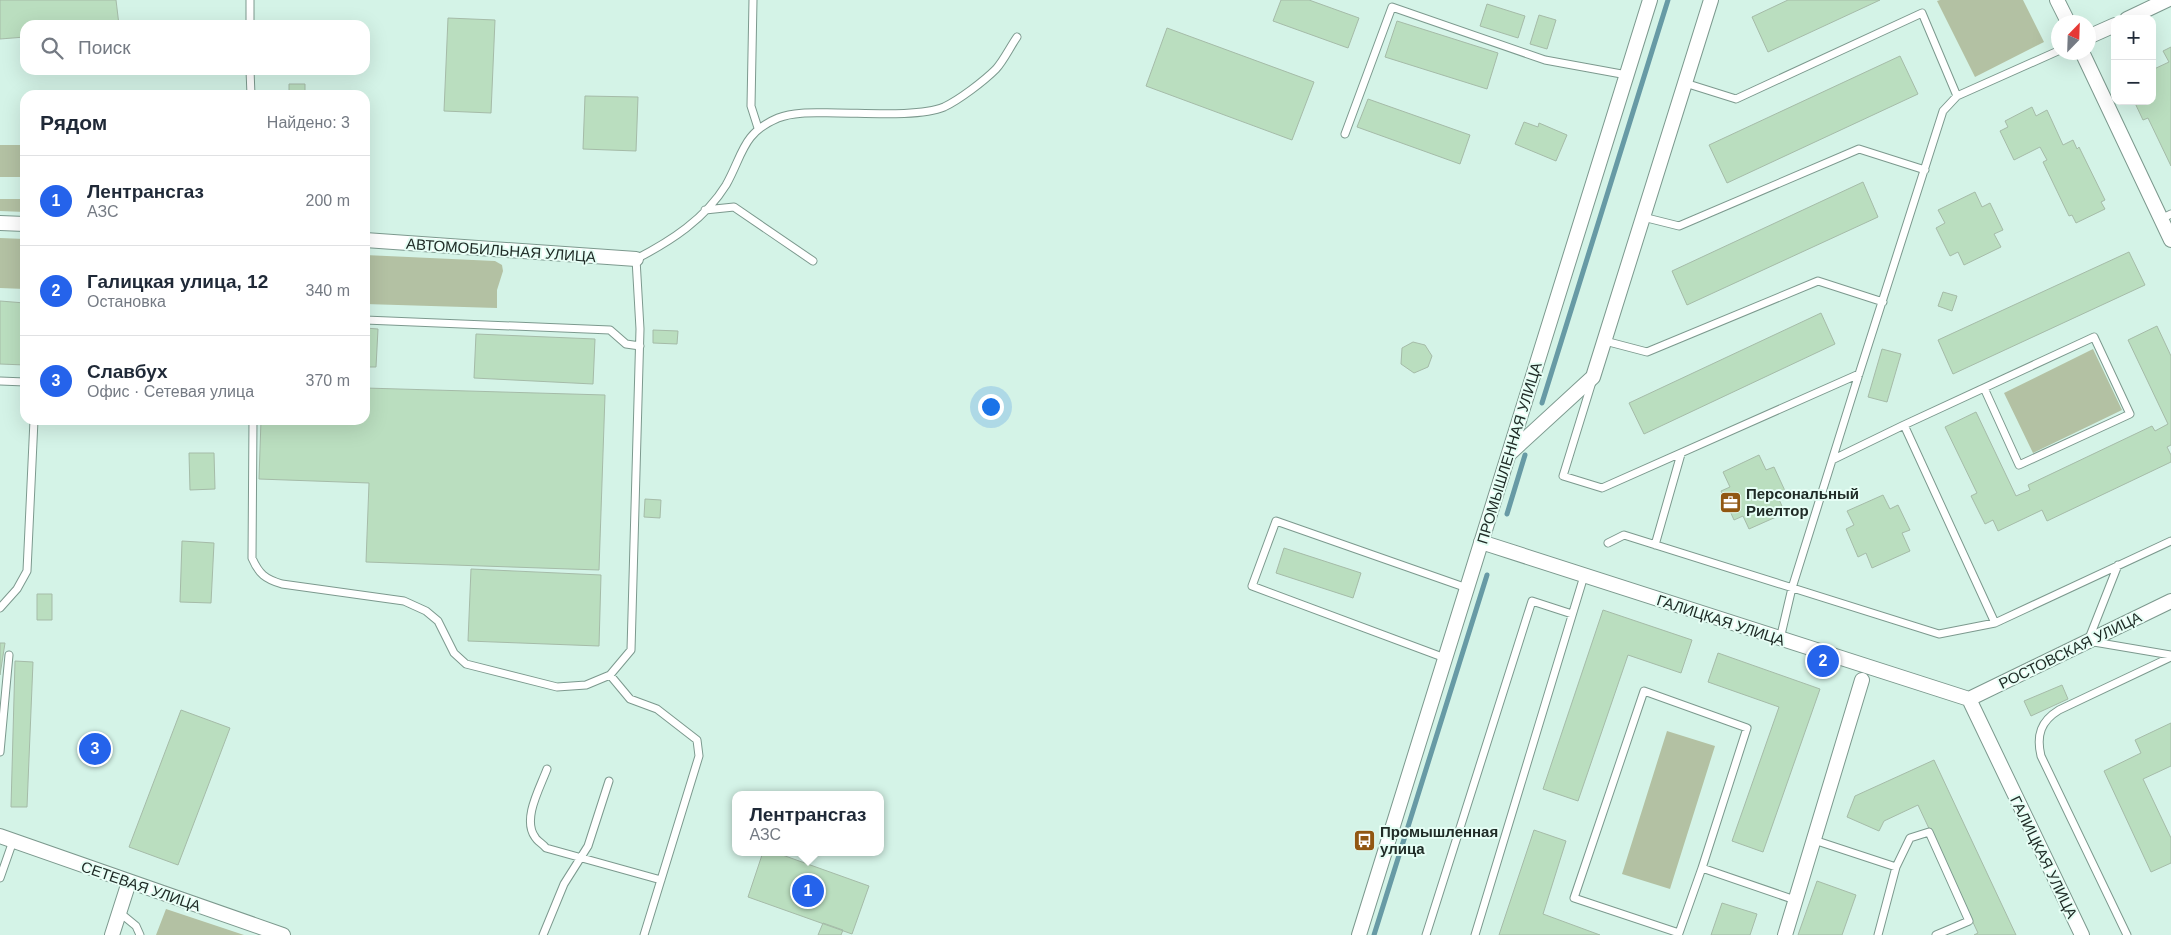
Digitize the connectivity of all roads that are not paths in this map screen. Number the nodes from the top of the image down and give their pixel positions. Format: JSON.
{"nodes":[{"id":1,"x":250,"y":0,"type":"edge"},
{"id":2,"x":753,"y":0,"type":"edge"},
{"id":3,"x":1650,"y":0,"type":"edge"},
{"id":4,"x":1711,"y":0,"type":"edge"},
{"id":5,"x":2057,"y":0,"type":"edge"},
{"id":6,"x":2167,"y":0,"type":"edge"},
{"id":7,"x":2064,"y":15,"type":"edge"},
{"id":8,"x":2135,"y":15,"type":"edge"},
{"id":9,"x":250,"y":20,"type":"edge"},
{"id":10,"x":2111,"y":27,"type":"edge"},
{"id":11,"x":2096,"y":33,"type":"edge"},
{"id":12,"x":1017,"y":37,"type":"dead end"},
{"id":13,"x":2051,"y":54,"type":"edge"},
{"id":14,"x":2086,"y":60,"type":"edge"},
{"id":15,"x":250,"y":75,"type":"edge"},
{"id":16,"x":1627,"y":75,"type":"junction"},
{"id":17,"x":1685,"y":83,"type":"junction"},
{"id":18,"x":250,"y":90,"type":"edge"},
{"id":19,"x":1958,"y":96,"type":"junction"},
{"id":20,"x":758,"y":128,"type":"junction"},
{"id":21,"x":1345,"y":134,"type":"dead end"},
{"id":22,"x":1925,"y":170,"type":"junction"},
{"id":23,"x":705,"y":210,"type":"junction"},
{"id":24,"x":1643,"y":217,"type":"junction"},
{"id":25,"x":2166,"y":217,"type":"edge"},
{"id":26,"x":0,"y":223,"type":"edge"},
{"id":27,"x":20,"y":224,"type":"edge"},
{"id":28,"x":370,"y":240,"type":"edge"},
{"id":29,"x":2171,"y":240,"type":"edge"},
{"id":30,"x":636,"y":259,"type":"junction"},
{"id":31,"x":813,"y":261,"type":"dead end"},
{"id":32,"x":1883,"y":302,"type":"junction"},
{"id":33,"x":370,"y":320,"type":"edge"},
{"id":34,"x":1605,"y":341,"type":"junction"},
{"id":35,"x":640,"y":346,"type":"junction"},
{"id":36,"x":1859,"y":374,"type":"junction"},
{"id":37,"x":1594,"y":377,"type":"junction"},
{"id":38,"x":0,"y":381,"type":"edge"},
{"id":39,"x":20,"y":382,"type":"edge"},
{"id":40,"x":1984,"y":388,"type":"junction"},
{"id":41,"x":34,"y":425,"type":"edge"},
{"id":42,"x":253,"y":425,"type":"edge"},
{"id":43,"x":1904,"y":425,"type":"junction"},
{"id":44,"x":1681,"y":454,"type":"junction"},
{"id":45,"x":1508,"y":455,"type":"junction"},
{"id":46,"x":1834,"y":459,"type":"junction"},
{"id":47,"x":2171,"y":541,"type":"edge"},
{"id":48,"x":1481,"y":542,"type":"junction"},
{"id":49,"x":1608,"y":543,"type":"dead end"},
{"id":50,"x":1655,"y":545,"type":"junction"},
{"id":51,"x":2118,"y":565,"type":"junction"},
{"id":52,"x":1584,"y":576,"type":"junction"},
{"id":53,"x":1467,"y":588,"type":"junction"},
{"id":54,"x":1792,"y":588,"type":"junction"},
{"id":55,"x":2171,"y":601,"type":"edge"},
{"id":56,"x":0,"y":608,"type":"edge"},
{"id":57,"x":1572,"y":614,"type":"junction"},
{"id":58,"x":1995,"y":623,"type":"junction"},
{"id":59,"x":1780,"y":639,"type":"junction"},
{"id":60,"x":2088,"y":641,"type":"junction"},
{"id":61,"x":9,"y":655,"type":"dead end"},
{"id":62,"x":2171,"y":656,"type":"edge"},
{"id":63,"x":1445,"y":658,"type":"junction"},
{"id":64,"x":1866,"y":666,"type":"junction"},
{"id":65,"x":610,"y":675,"type":"junction"},
{"id":66,"x":1862,"y":680,"type":"joint"},
{"id":67,"x":1969,"y":699,"type":"junction"},
{"id":68,"x":1,"y":725,"type":"edge"},
{"id":69,"x":0,"y":752,"type":"edge"},
{"id":70,"x":547,"y":769,"type":"dead end"},
{"id":71,"x":609,"y":781,"type":"dead end"},
{"id":72,"x":6,"y":839,"type":"edge"},
{"id":73,"x":1814,"y":840,"type":"junction"},
{"id":74,"x":581,"y":858,"type":"junction"},
{"id":75,"x":1896,"y":867,"type":"junction"},
{"id":76,"x":1702,"y":868,"type":"junction"},
{"id":77,"x":0,"y":878,"type":"edge"},
{"id":78,"x":660,"y":880,"type":"junction"},
{"id":79,"x":130,"y":882,"type":"junction"},
{"id":80,"x":1795,"y":900,"type":"junction"},
{"id":81,"x":120,"y":912,"type":"junction"},
{"id":82,"x":112,"y":935,"type":"edge"},
{"id":83,"x":140,"y":935,"type":"edge"},
{"id":84,"x":283,"y":935,"type":"edge"},
{"id":85,"x":543,"y":935,"type":"edge"},
{"id":86,"x":644,"y":935,"type":"edge"},
{"id":87,"x":1359,"y":935,"type":"edge"},
{"id":88,"x":1426,"y":935,"type":"edge"},
{"id":89,"x":1475,"y":935,"type":"edge"},
{"id":90,"x":1785,"y":935,"type":"edge"},
{"id":91,"x":1878,"y":935,"type":"edge"},
{"id":92,"x":1936,"y":935,"type":"edge"},
{"id":93,"x":2082,"y":935,"type":"edge"},
{"id":94,"x":2127,"y":935,"type":"edge"}],
"edges":[{"from":1,"to":9,"type":"lane"},
{"from":2,"to":20,"type":"lane"},
{"from":3,"to":16,"type":"street","name":"ПРОМЫШЛЕННАЯ УЛИЦА"},
{"from":4,"to":17,"type":"street"},
{"from":5,"to":7,"type":"street"},
{"from":6,"to":8,"type":"street"},
{"from":10,"to":11,"type":"street"},
{"from":12,"to":20,"type":"lane"},
{"from":13,"to":19,"type":"lane"},
{"from":14,"to":25,"type":"street"},
{"from":15,"to":18,"type":"lane"},
{"from":16,"to":21,"type":"lane"},
{"from":16,"to":45,"type":"street","name":"ПРОМЫШЛЕННАЯ УЛИЦА"},
{"from":17,"to":19,"type":"lane"},
{"from":17,"to":24,"type":"street"},
{"from":19,"to":22,"type":"lane"},
{"from":20,"to":23,"type":"lane"},
{"from":22,"to":24,"type":"lane"},
{"from":22,"to":32,"type":"lane"},
{"from":23,"to":30,"type":"lane"},
{"from":23,"to":31,"type":"lane"},
{"from":24,"to":34,"type":"street"},
{"from":25,"to":29,"type":"street"},
{"from":26,"to":27,"type":"street"},
{"from":28,"to":30,"type":"street","name":"АВТОМОБИЛЬНАЯ УЛИЦА"},
{"from":30,"to":35,"type":"lane"},
{"from":32,"to":34,"type":"lane"},
{"from":32,"to":36,"type":"lane"},
{"from":33,"to":35,"type":"lane"},
{"from":34,"to":37,"type":"street"},
{"from":35,"to":65,"type":"lane"},
{"from":36,"to":44,"type":"lane"},
{"from":36,"to":46,"type":"lane"},
{"from":37,"to":44,"type":"lane"},
{"from":37,"to":45,"type":"street"},
{"from":38,"to":39,"type":"lane"},
{"from":40,"to":40,"type":"lane"},
{"from":40,"to":43,"type":"lane"},
{"from":41,"to":56,"type":"lane"},
{"from":42,"to":65,"type":"lane"},
{"from":43,"to":46,"type":"lane"},
{"from":43,"to":58,"type":"lane"},
{"from":44,"to":50,"type":"lane"},
{"from":45,"to":48,"type":"street","name":"ПРОМЫШЛЕННАЯ УЛИЦА"},
{"from":46,"to":54,"type":"lane"},
{"from":47,"to":51,"type":"lane"},
{"from":48,"to":52,"type":"street","name":"ГАЛИЦКАЯ УЛИЦА"},
{"from":48,"to":53,"type":"street","name":"ПРОМЫШЛЕННАЯ УЛИЦА"},
{"from":49,"to":50,"type":"lane"},
{"from":50,"to":54,"type":"lane"},
{"from":51,"to":58,"type":"lane"},
{"from":51,"to":60,"type":"lane"},
{"from":52,"to":57,"type":"lane"},
{"from":52,"to":59,"type":"street","name":"ГАЛИЦКАЯ УЛИЦА"},
{"from":53,"to":63,"type":"street","name":"ПРОМЫШЛЕННАЯ УЛИЦА"},
{"from":53,"to":63,"type":"lane"},
{"from":54,"to":58,"type":"lane"},
{"from":54,"to":59,"type":"lane"},
{"from":55,"to":60,"type":"street","name":"РОСТОВСКАЯ УЛИЦА"},
{"from":57,"to":88,"type":"lane"},
{"from":57,"to":89,"type":"lane"},
{"from":59,"to":64,"type":"street","name":"ГАЛИЦКАЯ УЛИЦА"},
{"from":60,"to":62,"type":"lane"},
{"from":60,"to":67,"type":"street","name":"РОСТОВСКАЯ УЛИЦА"},
{"from":61,"to":68,"type":"lane"},
{"from":62,"to":94,"type":"lane"},
{"from":63,"to":87,"type":"street","name":"ПРОМЫШЛЕННАЯ УЛИЦА"},
{"from":64,"to":66,"type":"lane"},
{"from":64,"to":67,"type":"street","name":"ГАЛИЦКАЯ УЛИЦА"},
{"from":65,"to":78,"type":"lane"},
{"from":66,"to":73,"type":"street"},
{"from":67,"to":93,"type":"street","name":"ГАЛИЦКАЯ УЛИЦА"},
{"from":68,"to":69,"type":"lane"},
{"from":70,"to":74,"type":"lane"},
{"from":71,"to":74,"type":"lane"},
{"from":72,"to":77,"type":"lane"},
{"from":72,"to":79,"type":"street","name":"СЕТЕВАЯ УЛИЦА"},
{"from":73,"to":75,"type":"lane"},
{"from":73,"to":80,"type":"street"},
{"from":74,"to":78,"type":"lane"},
{"from":74,"to":85,"type":"lane"},
{"from":75,"to":91,"type":"lane"},
{"from":75,"to":92,"type":"lane"},
{"from":76,"to":76,"type":"lane"},
{"from":76,"to":80,"type":"lane"},
{"from":78,"to":86,"type":"lane"},
{"from":79,"to":81,"type":"street"},
{"from":79,"to":84,"type":"street","name":"СЕТЕВАЯ УЛИЦА"},
{"from":80,"to":90,"type":"street"},
{"from":81,"to":82,"type":"street"},
{"from":81,"to":83,"type":"lane"}]}
